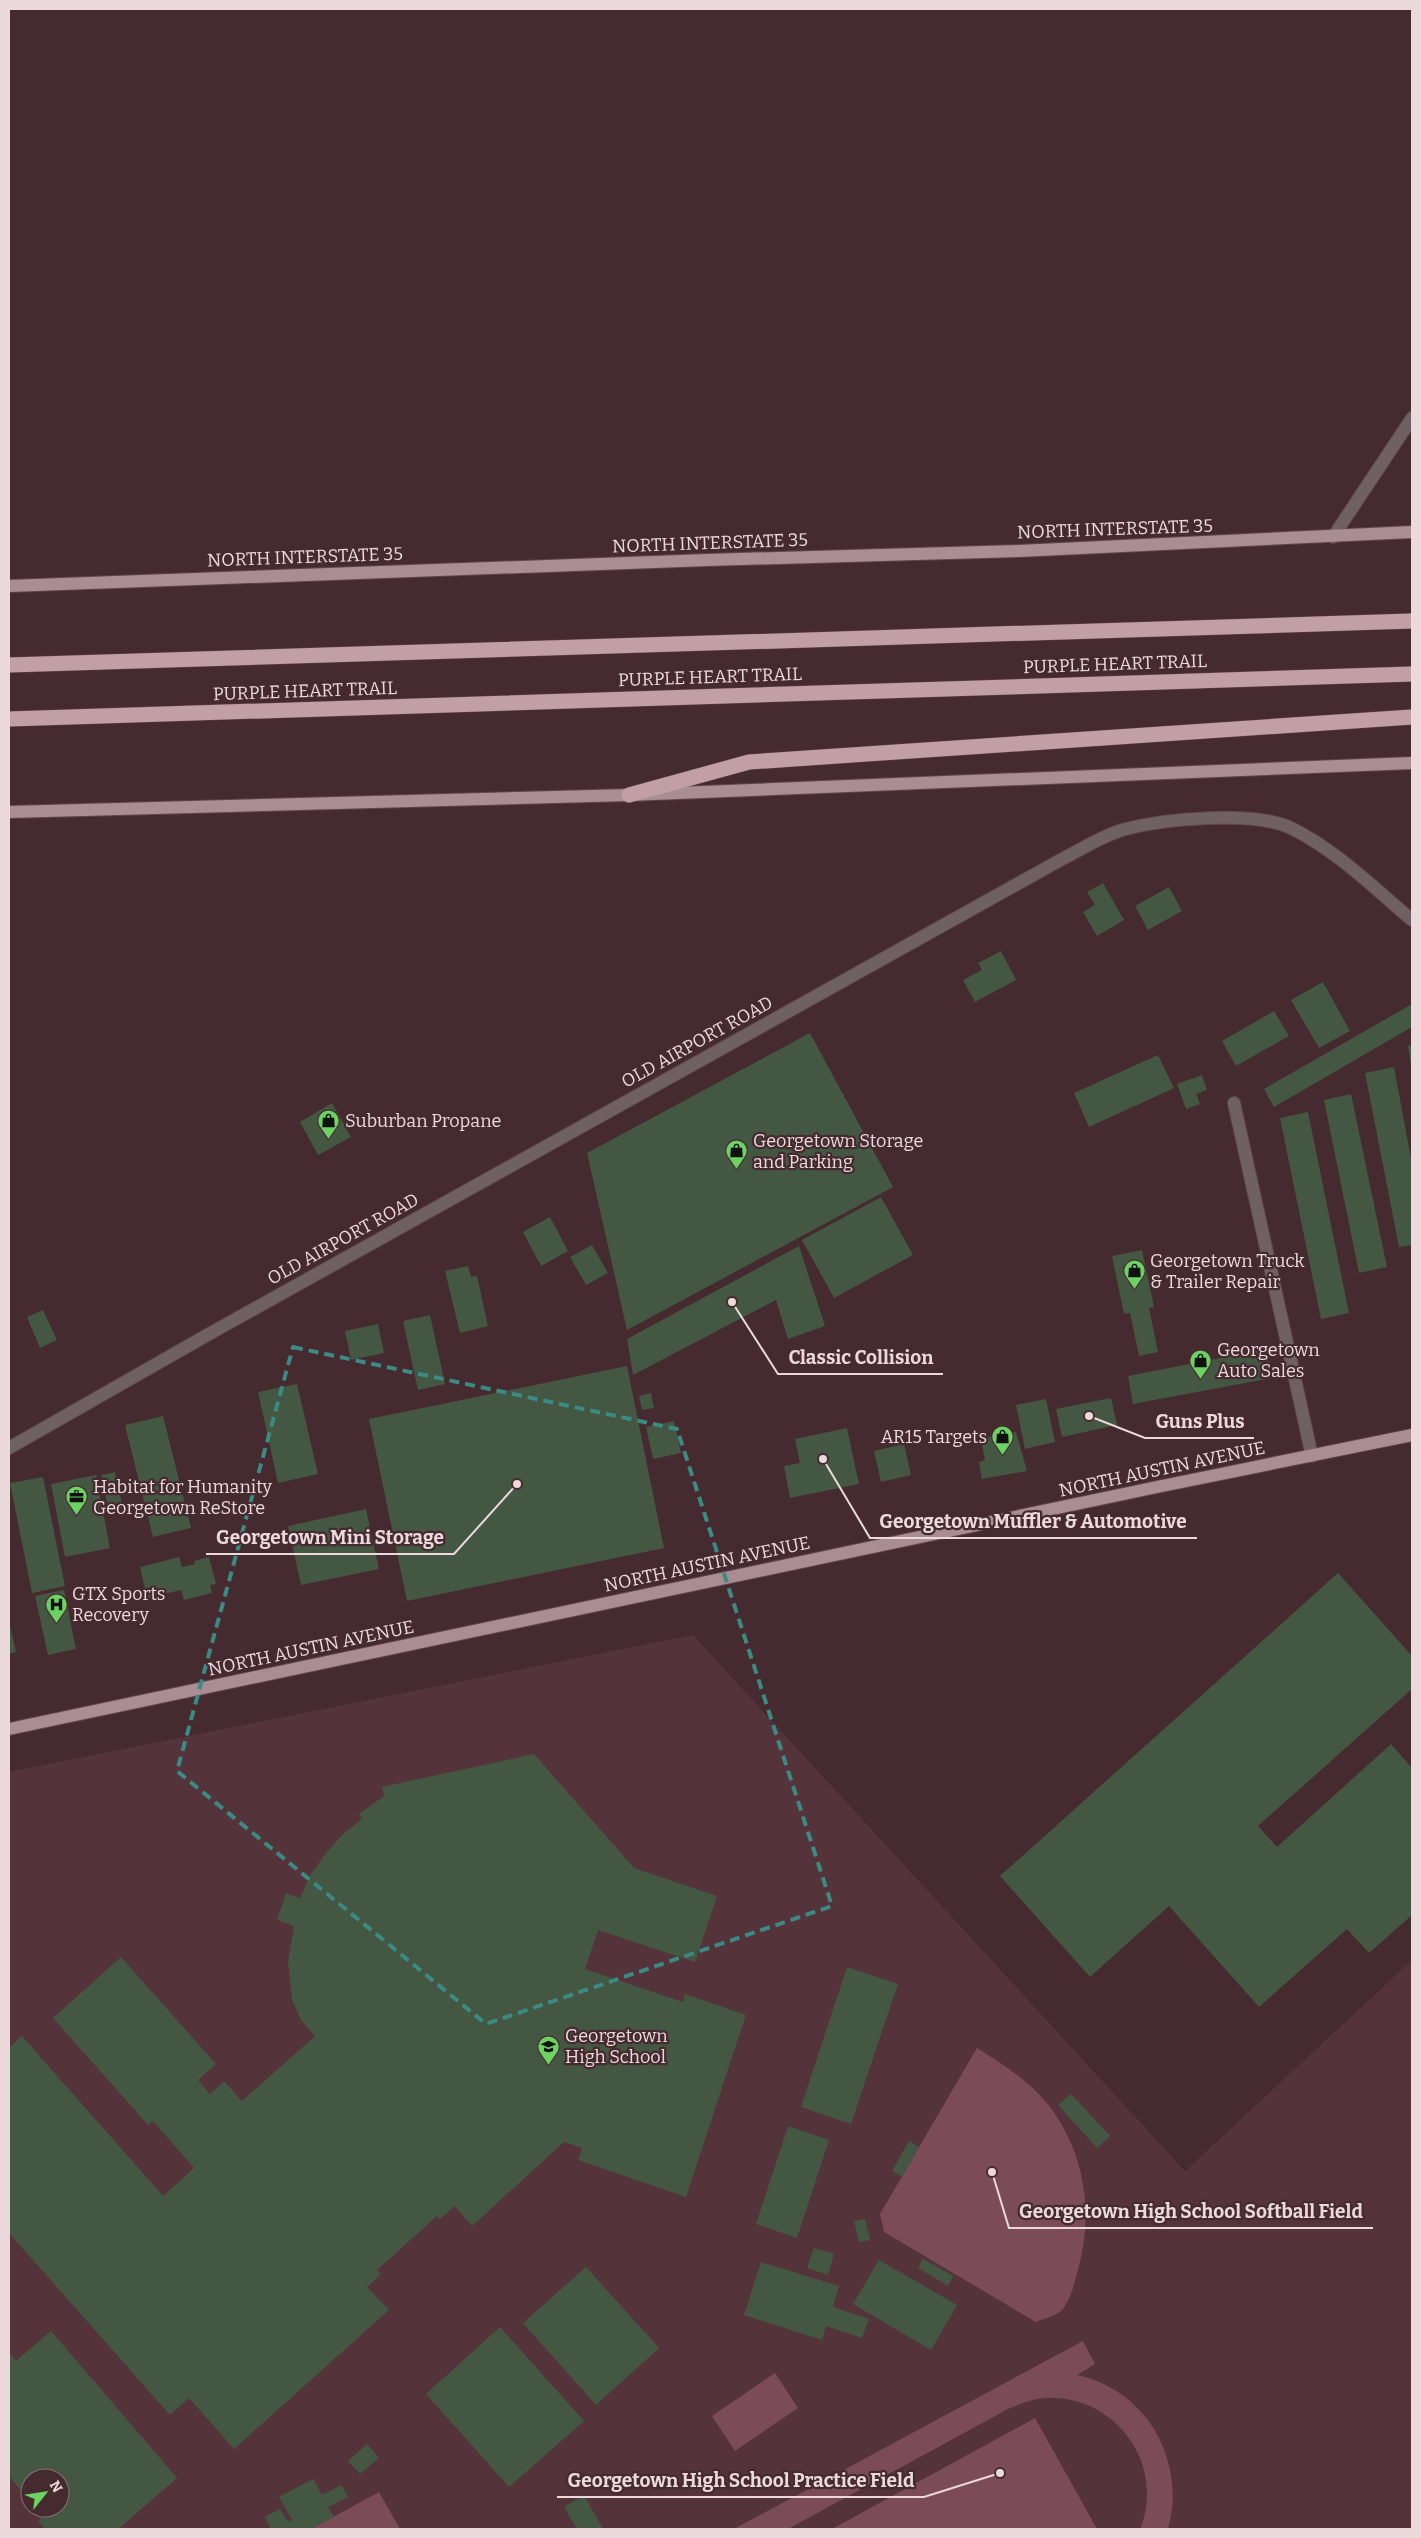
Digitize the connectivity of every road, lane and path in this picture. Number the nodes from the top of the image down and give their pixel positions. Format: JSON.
{"nodes":[{"id":1,"x":1412,"y":418,"type":"edge"},
{"id":2,"x":1412,"y":532,"type":"edge"},
{"id":3,"x":1333,"y":537,"type":"junction"},
{"id":4,"x":9,"y":586,"type":"edge"},
{"id":5,"x":1412,"y":621,"type":"edge"},
{"id":6,"x":9,"y":665,"type":"edge"},
{"id":7,"x":1412,"y":674,"type":"edge"},
{"id":8,"x":1412,"y":717,"type":"edge"},
{"id":9,"x":9,"y":719,"type":"edge"},
{"id":10,"x":1412,"y":763,"type":"edge"},
{"id":11,"x":629,"y":795,"type":"junction"},
{"id":12,"x":9,"y":812,"type":"edge"},
{"id":13,"x":1412,"y":920,"type":"edge"},
{"id":14,"x":1234,"y":1103,"type":"dead end"},
{"id":15,"x":1412,"y":1435,"type":"edge"},
{"id":16,"x":9,"y":1448,"type":"edge"},
{"id":17,"x":1312,"y":1456,"type":"junction"},
{"id":18,"x":9,"y":1729,"type":"edge"}],
"edges":[{"from":1,"to":3,"type":"street"},
{"from":2,"to":3,"type":"main road","name":"NORTH INTERSTATE 35"},
{"from":3,"to":4,"type":"main road","name":"NORTH INTERSTATE 35"},
{"from":5,"to":6,"type":"highway","name":"PURPLE HEART TRAIL"},
{"from":7,"to":9,"type":"highway","name":"PURPLE HEART TRAIL"},
{"from":8,"to":11,"type":"highway"},
{"from":10,"to":11,"type":"main road"},
{"from":11,"to":12,"type":"main road"},
{"from":13,"to":16,"type":"street","name":"OLD AIRPORT ROAD"},
{"from":14,"to":17,"type":"street"},
{"from":15,"to":17,"type":"main road","name":"NORTH AUSTIN AVENUE"},
{"from":17,"to":18,"type":"main road","name":"NORTH AUSTIN AVENUE"}]}
